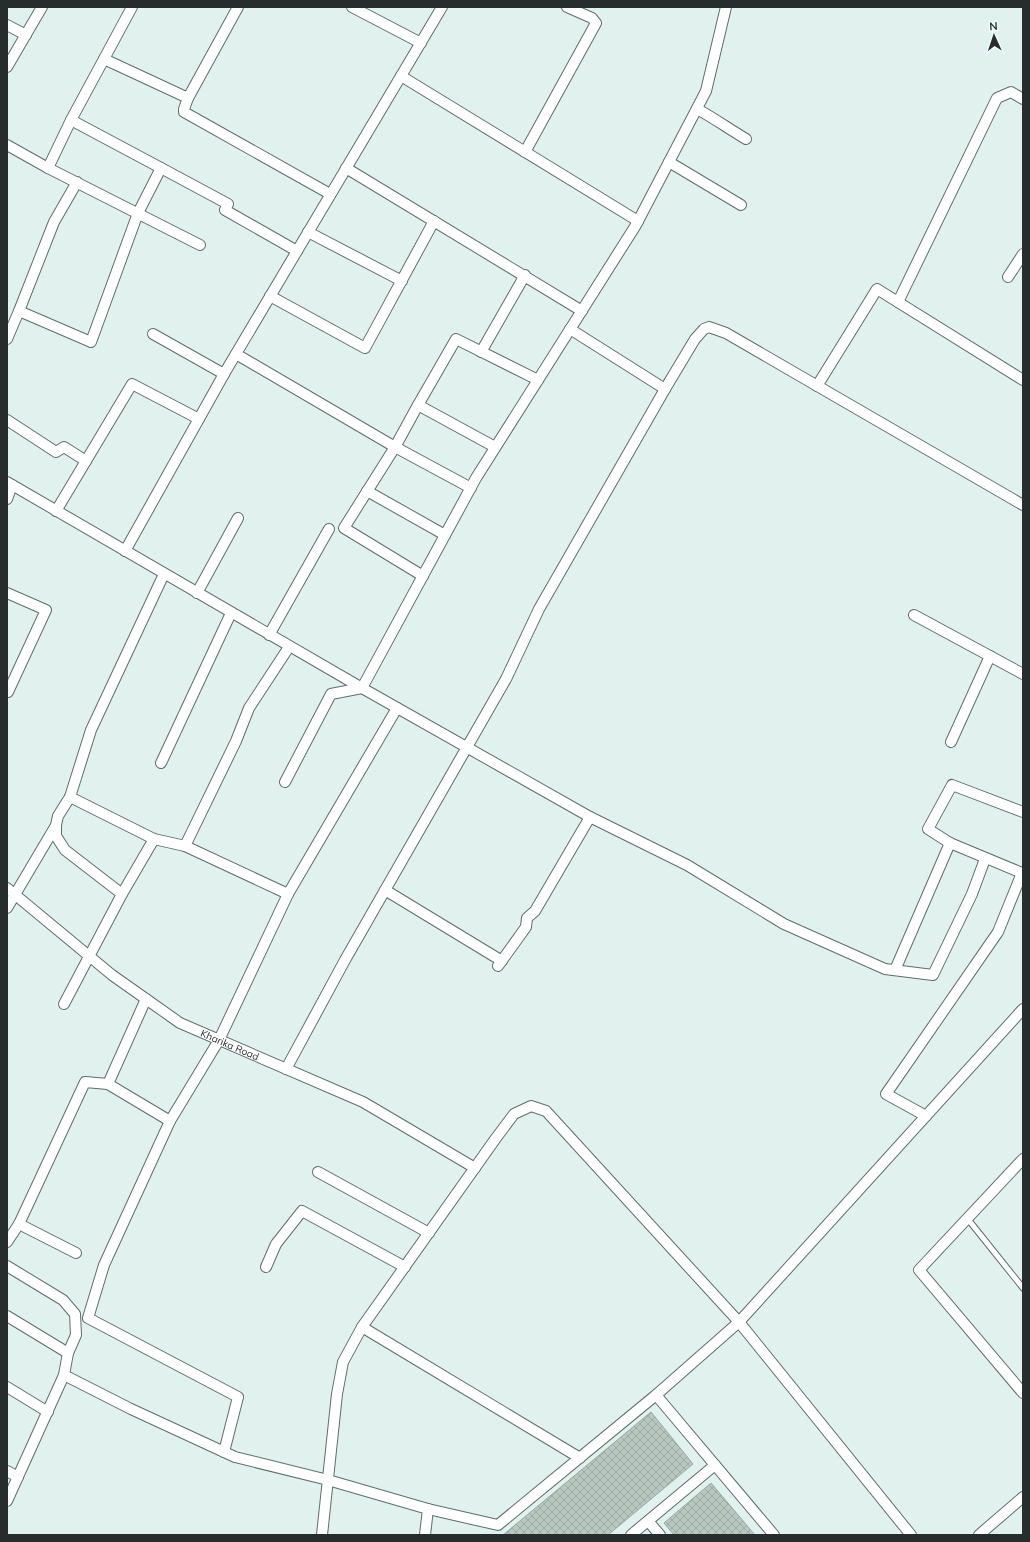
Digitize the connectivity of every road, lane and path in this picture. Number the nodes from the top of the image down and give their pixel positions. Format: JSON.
{"nodes":[{"id":1,"x":42,"y":7,"type":"edge"},
{"id":2,"x":132,"y":7,"type":"edge"},
{"id":3,"x":237,"y":7,"type":"edge"},
{"id":4,"x":352,"y":7,"type":"edge"},
{"id":5,"x":442,"y":7,"type":"edge"},
{"id":6,"x":567,"y":7,"type":"edge"},
{"id":7,"x":726,"y":7,"type":"edge"},
{"id":8,"x":7,"y":25,"type":"edge"},
{"id":9,"x":26,"y":34,"type":"junction"},
{"id":10,"x":421,"y":43,"type":"junction"},
{"id":11,"x":104,"y":59,"type":"junction"},
{"id":12,"x":7,"y":67,"type":"edge"},
{"id":13,"x":401,"y":76,"type":"junction"},
{"id":14,"x":188,"y":98,"type":"junction"},
{"id":15,"x":1023,"y":99,"type":"edge"},
{"id":16,"x":697,"y":109,"type":"junction"},
{"id":17,"x":71,"y":120,"type":"junction"},
{"id":18,"x":746,"y":139,"type":"dead end"},
{"id":19,"x":7,"y":145,"type":"edge"},
{"id":20,"x":525,"y":152,"type":"junction"},
{"id":21,"x":669,"y":162,"type":"junction"},
{"id":22,"x":48,"y":168,"type":"junction"},
{"id":23,"x":161,"y":168,"type":"junction"},
{"id":24,"x":346,"y":168,"type":"junction"},
{"id":25,"x":77,"y":182,"type":"junction"},
{"id":26,"x":330,"y":194,"type":"junction"},
{"id":27,"x":742,"y":205,"type":"dead end"},
{"id":28,"x":138,"y":212,"type":"junction"},
{"id":29,"x":434,"y":221,"type":"junction"},
{"id":30,"x":638,"y":221,"type":"junction"},
{"id":31,"x":308,"y":232,"type":"junction"},
{"id":32,"x":200,"y":245,"type":"dead end"},
{"id":33,"x":297,"y":251,"type":"junction"},
{"id":34,"x":1023,"y":254,"type":"edge"},
{"id":35,"x":525,"y":275,"type":"junction"},
{"id":36,"x":1008,"y":277,"type":"dead end"},
{"id":37,"x":402,"y":281,"type":"junction"},
{"id":38,"x":270,"y":296,"type":"junction"},
{"id":39,"x":898,"y":302,"type":"junction"},
{"id":40,"x":19,"y":311,"type":"junction"},
{"id":41,"x":582,"y":311,"type":"junction"},
{"id":42,"x":570,"y":329,"type":"junction"},
{"id":43,"x":153,"y":334,"type":"dead end"},
{"id":44,"x":7,"y":339,"type":"edge"},
{"id":45,"x":481,"y":352,"type":"junction"},
{"id":46,"x":236,"y":354,"type":"junction"},
{"id":47,"x":224,"y":374,"type":"junction"},
{"id":48,"x":538,"y":380,"type":"junction"},
{"id":49,"x":1023,"y":380,"type":"edge"},
{"id":50,"x":817,"y":386,"type":"junction"},
{"id":51,"x":665,"y":389,"type":"junction"},
{"id":52,"x":418,"y":405,"type":"junction"},
{"id":53,"x":199,"y":419,"type":"junction"},
{"id":54,"x":7,"y":420,"type":"edge"},
{"id":55,"x":396,"y":447,"type":"junction"},
{"id":56,"x":495,"y":447,"type":"junction"},
{"id":57,"x":86,"y":460,"type":"junction"},
{"id":58,"x":9,"y":484,"type":"edge"},
{"id":59,"x":471,"y":488,"type":"junction"},
{"id":60,"x":367,"y":491,"type":"junction"},
{"id":61,"x":7,"y":499,"type":"edge"},
{"id":62,"x":1023,"y":505,"type":"edge"},
{"id":63,"x":56,"y":511,"type":"junction"},
{"id":64,"x":238,"y":518,"type":"dead end"},
{"id":65,"x":329,"y":529,"type":"dead end"},
{"id":66,"x":445,"y":535,"type":"junction"},
{"id":67,"x":125,"y":551,"type":"junction"},
{"id":68,"x":164,"y":574,"type":"junction"},
{"id":69,"x":423,"y":576,"type":"junction"},
{"id":70,"x":7,"y":593,"type":"edge"},
{"id":71,"x":197,"y":593,"type":"junction"},
{"id":72,"x":231,"y":613,"type":"junction"},
{"id":73,"x":914,"y":615,"type":"dead end"},
{"id":74,"x":269,"y":635,"type":"junction"},
{"id":75,"x":289,"y":647,"type":"junction"},
{"id":76,"x":990,"y":656,"type":"junction"},
{"id":77,"x":1023,"y":674,"type":"edge"},
{"id":78,"x":362,"y":688,"type":"junction"},
{"id":79,"x":8,"y":692,"type":"dead end"},
{"id":80,"x":397,"y":708,"type":"junction"},
{"id":81,"x":951,"y":742,"type":"dead end"},
{"id":82,"x":466,"y":748,"type":"junction"},
{"id":83,"x":161,"y":763,"type":"dead end"},
{"id":84,"x":285,"y":782,"type":"dead end"},
{"id":85,"x":70,"y":797,"type":"junction"},
{"id":86,"x":1023,"y":812,"type":"edge"},
{"id":87,"x":590,"y":817,"type":"junction"},
{"id":88,"x":56,"y":825,"type":"junction"},
{"id":89,"x":154,"y":839,"type":"junction"},
{"id":90,"x":950,"y":843,"type":"junction"},
{"id":91,"x":185,"y":846,"type":"junction"},
{"id":92,"x":985,"y":859,"type":"junction"},
{"id":93,"x":1022,"y":873,"type":"edge"},
{"id":94,"x":385,"y":890,"type":"junction"},
{"id":95,"x":11,"y":891,"type":"edge"},
{"id":96,"x":122,"y":894,"type":"junction"},
{"id":97,"x":288,"y":894,"type":"junction"},
{"id":98,"x":7,"y":908,"type":"edge"},
{"id":99,"x":89,"y":956,"type":"junction"},
{"id":100,"x":895,"y":970,"type":"junction"},
{"id":101,"x":146,"y":999,"type":"junction"},
{"id":102,"x":64,"y":1004,"type":"dead end"},
{"id":103,"x":1023,"y":1009,"type":"edge"},
{"id":104,"x":219,"y":1040,"type":"junction"},
{"id":105,"x":286,"y":1069,"type":"junction"},
{"id":106,"x":108,"y":1084,"type":"junction"},
{"id":107,"x":926,"y":1116,"type":"junction"},
{"id":108,"x":170,"y":1121,"type":"junction"},
{"id":109,"x":1023,"y":1159,"type":"edge"},
{"id":110,"x":475,"y":1168,"type":"junction"},
{"id":111,"x":318,"y":1172,"type":"dead end"},
{"id":112,"x":967,"y":1218,"type":"junction"},
{"id":113,"x":19,"y":1224,"type":"junction"},
{"id":114,"x":429,"y":1233,"type":"junction"},
{"id":115,"x":7,"y":1242,"type":"edge"},
{"id":116,"x":76,"y":1253,"type":"dead end"},
{"id":117,"x":7,"y":1266,"type":"edge"},
{"id":118,"x":266,"y":1267,"type":"dead end"},
{"id":119,"x":405,"y":1267,"type":"junction"},
{"id":120,"x":1023,"y":1288,"type":"edge"},
{"id":121,"x":7,"y":1316,"type":"edge"},
{"id":122,"x":739,"y":1322,"type":"junction"},
{"id":123,"x":362,"y":1327,"type":"junction"},
{"id":124,"x":68,"y":1353,"type":"junction"},
{"id":125,"x":64,"y":1375,"type":"junction"},
{"id":126,"x":7,"y":1386,"type":"edge"},
{"id":127,"x":1023,"y":1393,"type":"edge"},
{"id":128,"x":656,"y":1395,"type":"junction"},
{"id":129,"x":48,"y":1412,"type":"junction"},
{"id":130,"x":224,"y":1452,"type":"junction"},
{"id":131,"x":580,"y":1458,"type":"junction"},
{"id":132,"x":715,"y":1465,"type":"junction"},
{"id":133,"x":7,"y":1471,"type":"edge"},
{"id":134,"x":18,"y":1477,"type":"junction"},
{"id":135,"x":328,"y":1480,"type":"junction"},
{"id":136,"x":1023,"y":1497,"type":"edge"},
{"id":137,"x":7,"y":1501,"type":"edge"},
{"id":138,"x":428,"y":1509,"type":"junction"},
{"id":139,"x":648,"y":1521,"type":"junction"},
{"id":140,"x":322,"y":1535,"type":"edge"},
{"id":141,"x":425,"y":1535,"type":"edge"},
{"id":142,"x":631,"y":1535,"type":"edge"},
{"id":143,"x":660,"y":1535,"type":"edge"},
{"id":144,"x":774,"y":1535,"type":"edge"},
{"id":145,"x":911,"y":1535,"type":"edge"},
{"id":146,"x":979,"y":1535,"type":"edge"}],
"edges":[{"from":1,"to":9,"type":"street"},
{"from":2,"to":11,"type":"street"},
{"from":3,"to":14,"type":"street"},
{"from":4,"to":10,"type":"street"},
{"from":5,"to":10,"type":"street"},
{"from":6,"to":20,"type":"street"},
{"from":7,"to":16,"type":"street"},
{"from":8,"to":9,"type":"street"},
{"from":9,"to":12,"type":"street"},
{"from":10,"to":13,"type":"street"},
{"from":11,"to":14,"type":"street"},
{"from":11,"to":17,"type":"street"},
{"from":13,"to":20,"type":"street"},
{"from":13,"to":24,"type":"street"},
{"from":14,"to":26,"type":"street"},
{"from":15,"to":39,"type":"street"},
{"from":16,"to":18,"type":"street"},
{"from":16,"to":21,"type":"street"},
{"from":17,"to":22,"type":"street"},
{"from":17,"to":23,"type":"street"},
{"from":19,"to":22,"type":"street"},
{"from":20,"to":30,"type":"street"},
{"from":21,"to":27,"type":"street"},
{"from":21,"to":30,"type":"street"},
{"from":22,"to":25,"type":"street"},
{"from":23,"to":28,"type":"street"},
{"from":23,"to":33,"type":"street"},
{"from":24,"to":26,"type":"street"},
{"from":24,"to":29,"type":"street"},
{"from":25,"to":28,"type":"street"},
{"from":25,"to":40,"type":"street"},
{"from":26,"to":31,"type":"street"},
{"from":28,"to":32,"type":"street"},
{"from":28,"to":40,"type":"street"},
{"from":29,"to":35,"type":"street"},
{"from":29,"to":37,"type":"street"},
{"from":30,"to":41,"type":"street"},
{"from":31,"to":33,"type":"street"},
{"from":31,"to":37,"type":"street"},
{"from":33,"to":38,"type":"street"},
{"from":34,"to":36,"type":"street"},
{"from":35,"to":41,"type":"street"},
{"from":35,"to":45,"type":"street"},
{"from":37,"to":38,"type":"street"},
{"from":38,"to":46,"type":"street"},
{"from":39,"to":49,"type":"street"},
{"from":39,"to":50,"type":"street"},
{"from":40,"to":44,"type":"street"},
{"from":41,"to":42,"type":"street"},
{"from":42,"to":48,"type":"street"},
{"from":42,"to":51,"type":"street"},
{"from":43,"to":47,"type":"street"},
{"from":45,"to":48,"type":"street"},
{"from":45,"to":52,"type":"street"},
{"from":46,"to":47,"type":"street"},
{"from":46,"to":55,"type":"street"},
{"from":47,"to":53,"type":"street"},
{"from":48,"to":56,"type":"street"},
{"from":50,"to":51,"type":"street"},
{"from":50,"to":62,"type":"street"},
{"from":51,"to":82,"type":"street"},
{"from":52,"to":55,"type":"street"},
{"from":52,"to":56,"type":"street"},
{"from":53,"to":57,"type":"street"},
{"from":53,"to":67,"type":"street"},
{"from":54,"to":57,"type":"street"},
{"from":55,"to":59,"type":"street"},
{"from":55,"to":60,"type":"street"},
{"from":56,"to":59,"type":"street"},
{"from":57,"to":63,"type":"street"},
{"from":58,"to":61,"type":"street"},
{"from":58,"to":63,"type":"street"},
{"from":59,"to":66,"type":"street"},
{"from":60,"to":66,"type":"street"},
{"from":60,"to":69,"type":"street"},
{"from":63,"to":67,"type":"street"},
{"from":64,"to":71,"type":"street"},
{"from":65,"to":74,"type":"street"},
{"from":66,"to":69,"type":"street"},
{"from":67,"to":68,"type":"street"},
{"from":68,"to":71,"type":"street"},
{"from":68,"to":85,"type":"street"},
{"from":69,"to":78,"type":"street"},
{"from":70,"to":79,"type":"street"},
{"from":71,"to":72,"type":"street"},
{"from":72,"to":74,"type":"street"},
{"from":72,"to":83,"type":"street"},
{"from":73,"to":76,"type":"street"},
{"from":74,"to":75,"type":"street"},
{"from":75,"to":78,"type":"street"},
{"from":75,"to":91,"type":"street"},
{"from":76,"to":77,"type":"street"},
{"from":76,"to":81,"type":"street"},
{"from":78,"to":80,"type":"street"},
{"from":78,"to":84,"type":"street"},
{"from":80,"to":82,"type":"street"},
{"from":80,"to":97,"type":"street"},
{"from":82,"to":87,"type":"street"},
{"from":82,"to":94,"type":"street"},
{"from":85,"to":88,"type":"street"},
{"from":85,"to":89,"type":"street"},
{"from":86,"to":90,"type":"street"},
{"from":87,"to":94,"type":"street"},
{"from":87,"to":100,"type":"street"},
{"from":88,"to":95,"type":"street"},
{"from":88,"to":96,"type":"street"},
{"from":89,"to":91,"type":"street"},
{"from":89,"to":96,"type":"street"},
{"from":90,"to":92,"type":"street"},
{"from":90,"to":100,"type":"street"},
{"from":91,"to":97,"type":"street"},
{"from":92,"to":93,"type":"street"},
{"from":92,"to":100,"type":"street"},
{"from":93,"to":107,"type":"street"},
{"from":94,"to":105,"type":"street"},
{"from":95,"to":98,"type":"street"},
{"from":95,"to":99,"type":"street","name":"Kharika Road"},
{"from":96,"to":99,"type":"street"},
{"from":97,"to":104,"type":"street"},
{"from":99,"to":101,"type":"street","name":"Kharika Road"},
{"from":99,"to":102,"type":"street"},
{"from":101,"to":104,"type":"street","name":"Kharika Road"},
{"from":101,"to":106,"type":"street"},
{"from":103,"to":107,"type":"street"},
{"from":104,"to":105,"type":"street","name":"Kharika Road"},
{"from":104,"to":108,"type":"street"},
{"from":105,"to":110,"type":"street","name":"Kharika Road"},
{"from":106,"to":108,"type":"street"},
{"from":106,"to":113,"type":"street"},
{"from":107,"to":122,"type":"street"},
{"from":108,"to":130,"type":"street"},
{"from":109,"to":112,"type":"street"},
{"from":110,"to":114,"type":"street"},
{"from":110,"to":122,"type":"street"},
{"from":111,"to":114,"type":"street"},
{"from":112,"to":120,"type":"lane"},
{"from":112,"to":127,"type":"street"},
{"from":113,"to":115,"type":"street"},
{"from":113,"to":116,"type":"street"},
{"from":114,"to":119,"type":"street"},
{"from":117,"to":124,"type":"street"},
{"from":118,"to":119,"type":"street"},
{"from":119,"to":123,"type":"street"},
{"from":121,"to":124,"type":"street"},
{"from":122,"to":128,"type":"street"},
{"from":122,"to":145,"type":"street"},
{"from":123,"to":131,"type":"street"},
{"from":123,"to":135,"type":"street"},
{"from":124,"to":125,"type":"street"},
{"from":125,"to":129,"type":"street"},
{"from":125,"to":130,"type":"street"},
{"from":126,"to":129,"type":"street"},
{"from":128,"to":131,"type":"street"},
{"from":128,"to":132,"type":"street"},
{"from":129,"to":134,"type":"street"},
{"from":130,"to":135,"type":"street"},
{"from":131,"to":138,"type":"street"},
{"from":132,"to":139,"type":"street"},
{"from":132,"to":144,"type":"street"},
{"from":133,"to":134,"type":"street"},
{"from":134,"to":137,"type":"street"},
{"from":135,"to":138,"type":"street"},
{"from":135,"to":140,"type":"street"},
{"from":136,"to":146,"type":"street"},
{"from":138,"to":141,"type":"street"},
{"from":139,"to":142,"type":"street"},
{"from":139,"to":143,"type":"street"}]}
